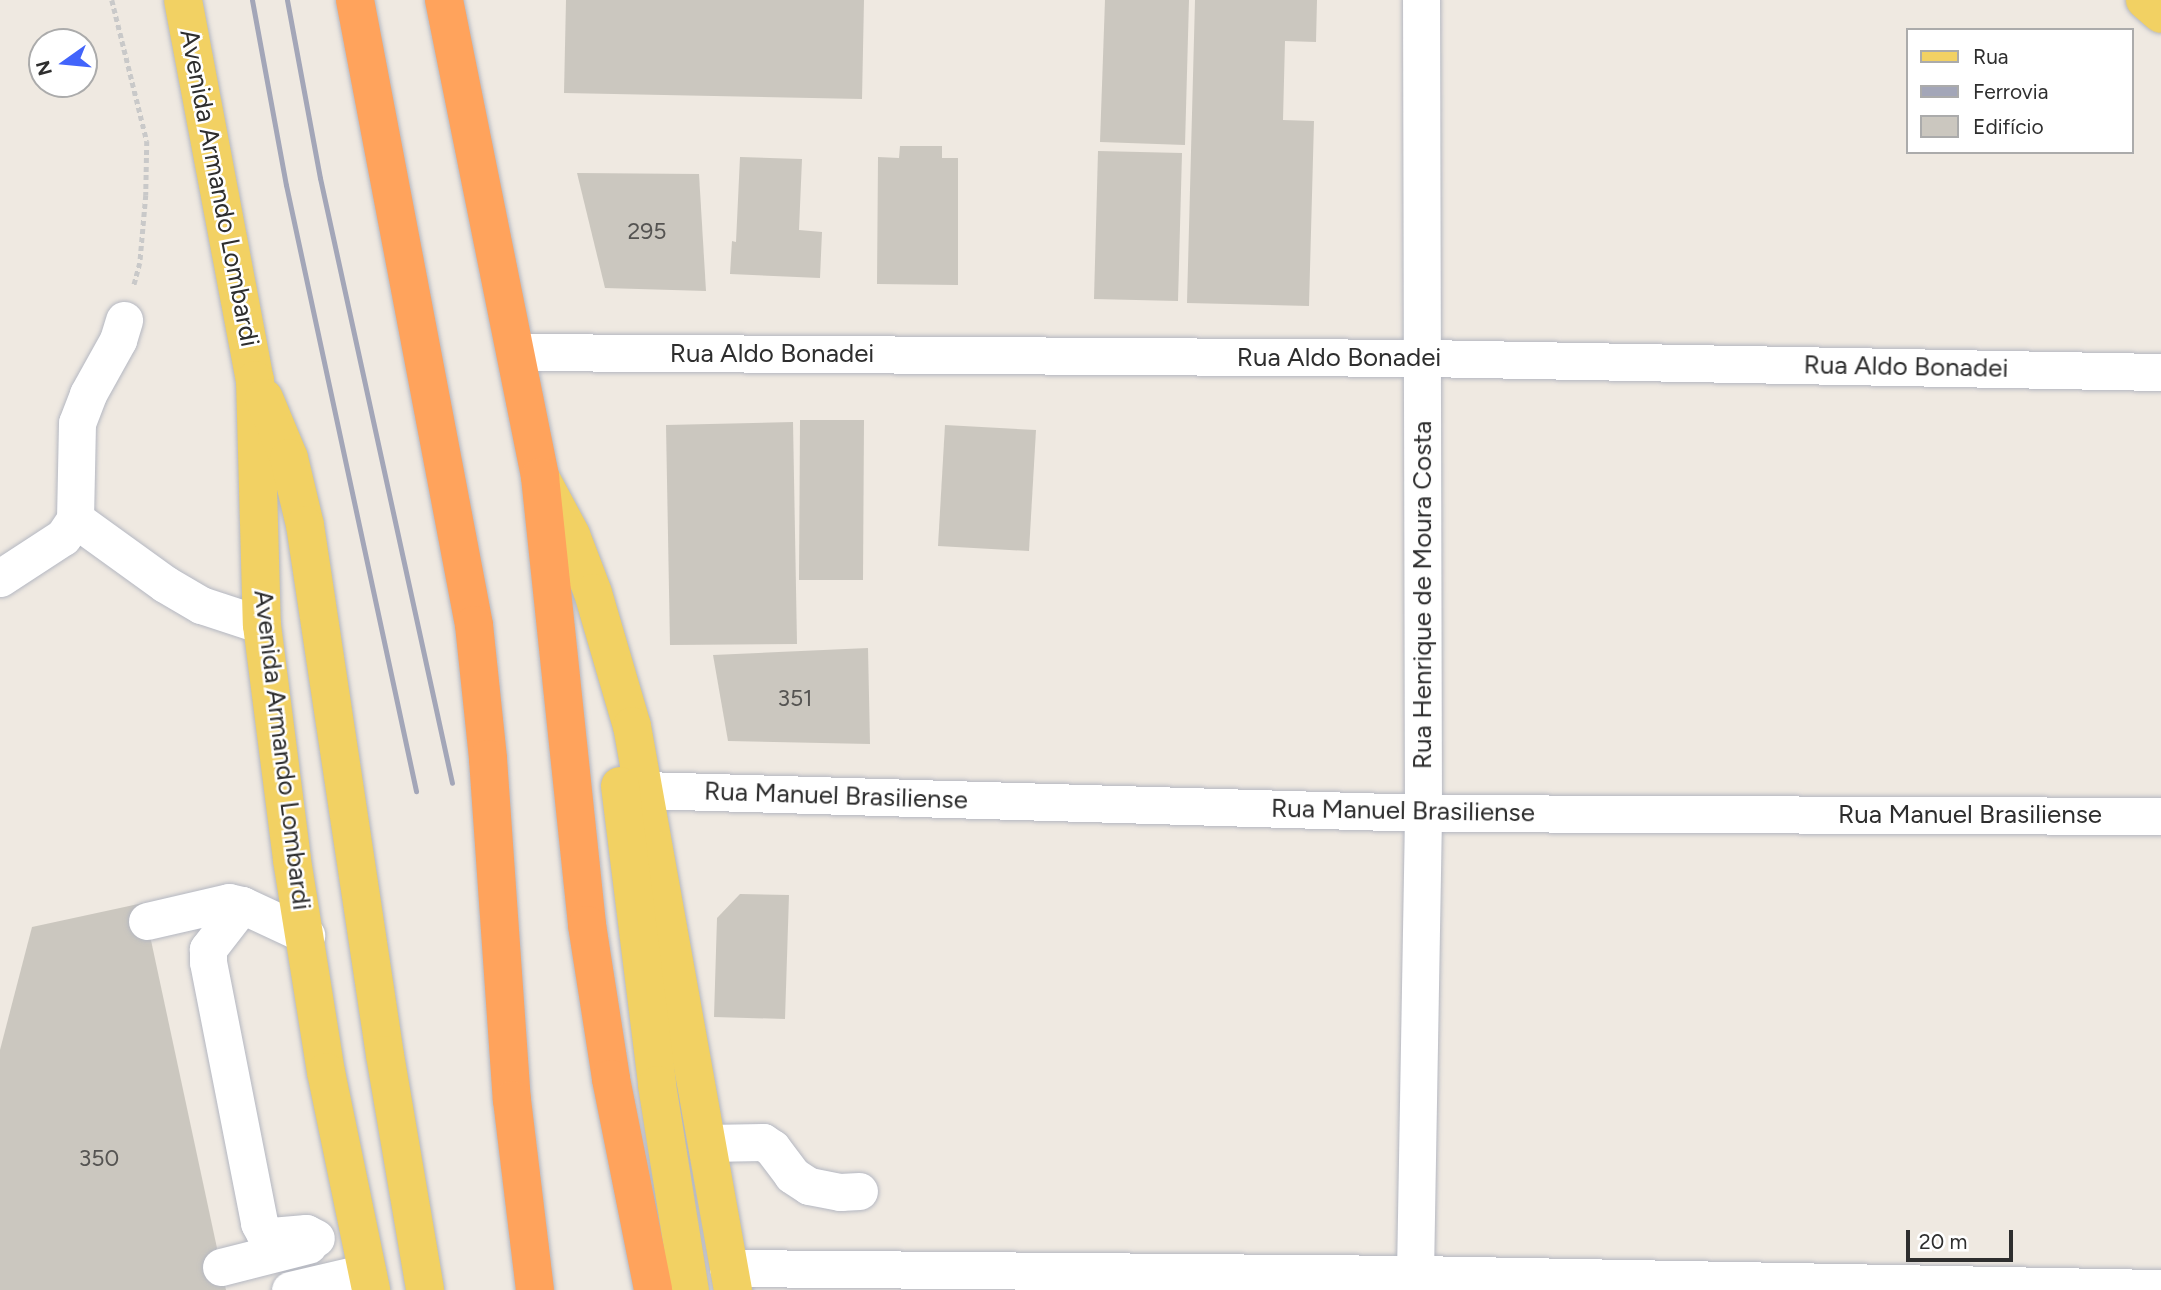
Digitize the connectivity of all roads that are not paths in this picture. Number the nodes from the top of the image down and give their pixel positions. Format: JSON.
{"nodes":[{"id":1,"x":183,"y":0,"type":"edge"},
{"id":2,"x":355,"y":0,"type":"edge"},
{"id":3,"x":444,"y":0,"type":"edge"},
{"id":4,"x":1421,"y":0,"type":"edge"},
{"id":5,"x":2145,"y":0,"type":"edge"},
{"id":6,"x":2161,"y":14,"type":"edge"},
{"id":7,"x":124,"y":320,"type":"road end"},
{"id":8,"x":517,"y":352,"type":"junction"},
{"id":9,"x":1424,"y":358,"type":"junction"},
{"id":10,"x":2161,"y":372,"type":"edge"},
{"id":11,"x":255,"y":380,"type":"junction"},
{"id":12,"x":540,"y":477,"type":"junction"},
{"id":13,"x":75,"y":519,"type":"junction"},
{"id":14,"x":0,"y":578,"type":"edge"},
{"id":15,"x":262,"y":625,"type":"junction"},
{"id":16,"x":610,"y":649,"type":"junction"},
{"id":17,"x":645,"y":790,"type":"junction"},
{"id":18,"x":1423,"y":813,"type":"junction"},
{"id":19,"x":2161,"y":816,"type":"edge"},
{"id":20,"x":242,"y":905,"type":"junction"},
{"id":21,"x":147,"y":921,"type":"dead end"},
{"id":22,"x":306,"y":936,"type":"junction"},
{"id":23,"x":707,"y":1143,"type":"junction"},
{"id":24,"x":859,"y":1191,"type":"dead end"},
{"id":25,"x":358,"y":1230,"type":"junction"},
{"id":26,"x":316,"y":1238,"type":"junction"},
{"id":27,"x":221,"y":1267,"type":"dead end"},
{"id":28,"x":1415,"y":1275,"type":"junction"},
{"id":29,"x":731,"y":1279,"type":"edge"},
{"id":30,"x":369,"y":1281,"type":"edge"},
{"id":31,"x":2161,"y":1288,"type":"edge"},
{"id":32,"x":290,"y":1290,"type":"edge"},
{"id":33,"x":425,"y":1290,"type":"edge"},
{"id":34,"x":536,"y":1290,"type":"edge"},
{"id":35,"x":653,"y":1290,"type":"edge"},
{"id":36,"x":690,"y":1290,"type":"edge"}],
"edges":[{"from":1,"to":11,"type":"main road","name":"Avenida Armando Lombardi"},
{"from":2,"to":34,"type":"highway"},
{"from":3,"to":8,"type":"highway"},
{"from":4,"to":9,"type":"street","name":"Rua Henrique de Moura Costa"},
{"from":5,"to":6,"type":"main road"},
{"from":7,"to":13,"type":"street"},
{"from":8,"to":9,"type":"street","name":"Rua Aldo Bonadei"},
{"from":8,"to":12,"type":"highway"},
{"from":9,"to":10,"type":"street","name":"Rua Aldo Bonadei"},
{"from":9,"to":18,"type":"street","name":"Rua Henrique de Moura Costa"},
{"from":11,"to":15,"type":"main road","name":"Avenida Armando Lombardi"},
{"from":11,"to":33,"type":"main road"},
{"from":12,"to":16,"type":"main road"},
{"from":12,"to":35,"type":"highway"},
{"from":13,"to":14,"type":"street"},
{"from":13,"to":15,"type":"street"},
{"from":15,"to":22,"type":"main road","name":"Avenida Armando Lombardi"},
{"from":16,"to":17,"type":"main road"},
{"from":16,"to":36,"type":"main road"},
{"from":17,"to":18,"type":"street","name":"Rua Manuel Brasiliense"},
{"from":17,"to":23,"type":"main road"},
{"from":18,"to":19,"type":"street","name":"Rua Manuel Brasiliense"},
{"from":18,"to":28,"type":"street","name":"Rua Henrique de Moura Costa"},
{"from":20,"to":21,"type":"street"},
{"from":20,"to":22,"type":"street"},
{"from":20,"to":26,"type":"street"},
{"from":22,"to":25,"type":"main road","name":"Avenida Armando Lombardi"},
{"from":23,"to":24,"type":"street"},
{"from":23,"to":29,"type":"main road"},
{"from":25,"to":26,"type":"street"},
{"from":25,"to":30,"type":"main road","name":"Avenida Armando Lombardi"},
{"from":26,"to":27,"type":"street"},
{"from":28,"to":29,"type":"street"},
{"from":28,"to":31,"type":"street"},
{"from":30,"to":32,"type":"street"}]}
